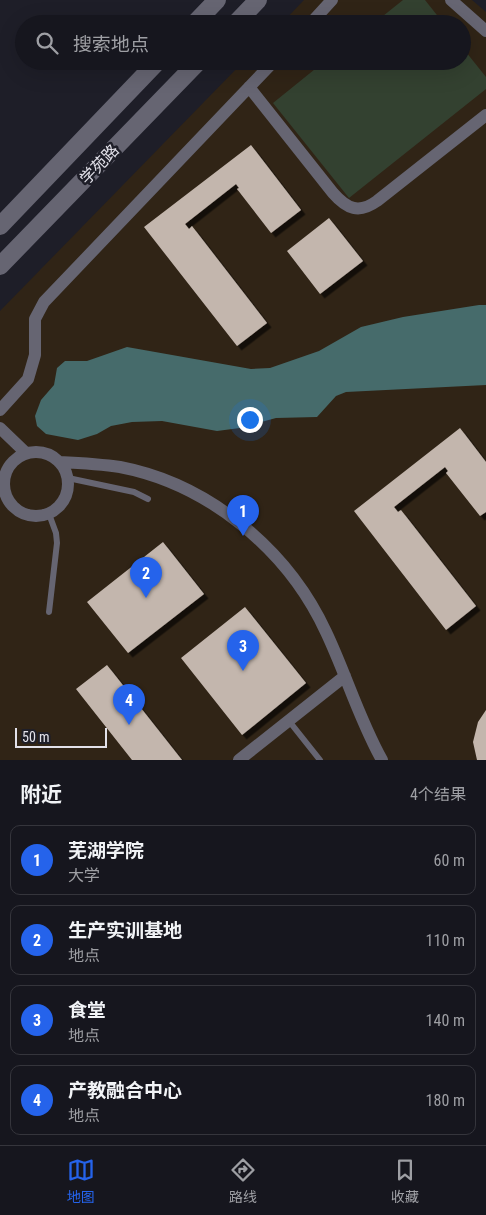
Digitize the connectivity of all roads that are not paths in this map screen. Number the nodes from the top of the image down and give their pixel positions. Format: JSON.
{"nodes":[{"id":1,"x":217,"y":0,"type":"edge"},
{"id":2,"x":258,"y":0,"type":"edge"},
{"id":3,"x":332,"y":0,"type":"edge"},
{"id":4,"x":451,"y":0,"type":"edge"},
{"id":5,"x":203,"y":15,"type":"edge"},
{"id":6,"x":244,"y":15,"type":"edge"},
{"id":7,"x":318,"y":15,"type":"edge"},
{"id":8,"x":468,"y":15,"type":"edge"},
{"id":9,"x":471,"y":18,"type":"edge"},
{"id":10,"x":486,"y":31,"type":"edge"},
{"id":11,"x":149,"y":70,"type":"edge"},
{"id":12,"x":190,"y":70,"type":"edge"},
{"id":13,"x":265,"y":70,"type":"edge"},
{"id":14,"x":249,"y":87,"type":"junction"},
{"id":15,"x":486,"y":115,"type":"edge"},
{"id":16,"x":0,"y":226,"type":"edge"},
{"id":17,"x":0,"y":266,"type":"edge"},
{"id":18,"x":0,"y":410,"type":"edge"},
{"id":19,"x":0,"y":428,"type":"edge"},
{"id":20,"x":26,"y":453,"type":"junction"},
{"id":21,"x":59,"y":462,"type":"junction"},
{"id":22,"x":3,"y":472,"type":"edge"},
{"id":23,"x":68,"y":478,"type":"junction"},
{"id":24,"x":2,"y":489,"type":"edge"},
{"id":25,"x":148,"y":499,"type":"dead end"},
{"id":26,"x":49,"y":514,"type":"junction"},
{"id":27,"x":49,"y":612,"type":"dead end"},
{"id":28,"x":345,"y":676,"type":"junction"},
{"id":29,"x":289,"y":721,"type":"junction"},
{"id":30,"x":239,"y":760,"type":"edge"},
{"id":31,"x":320,"y":760,"type":"edge"},
{"id":32,"x":382,"y":760,"type":"edge"}],
"edges":[{"from":1,"to":5,"type":"main road"},
{"from":2,"to":6,"type":"main road"},
{"from":3,"to":7,"type":"street"},
{"from":4,"to":8,"type":"street"},
{"from":9,"to":10,"type":"street"},
{"from":11,"to":16,"type":"main road","name":"学苑路"},
{"from":12,"to":17,"type":"main road","name":"学苑路"},
{"from":13,"to":14,"type":"street"},
{"from":14,"to":15,"type":"street"},
{"from":14,"to":18,"type":"street"},
{"from":19,"to":20,"type":"street"},
{"from":20,"to":21,"type":"street"},
{"from":20,"to":22,"type":"street"},
{"from":21,"to":23,"type":"street"},
{"from":21,"to":28,"type":"street"},
{"from":22,"to":24,"type":"street"},
{"from":23,"to":25,"type":"lane"},
{"from":23,"to":26,"type":"street"},
{"from":24,"to":26,"type":"street"},
{"from":26,"to":27,"type":"lane"},
{"from":28,"to":29,"type":"street"},
{"from":28,"to":32,"type":"street"},
{"from":29,"to":30,"type":"street"},
{"from":29,"to":31,"type":"lane"}]}
